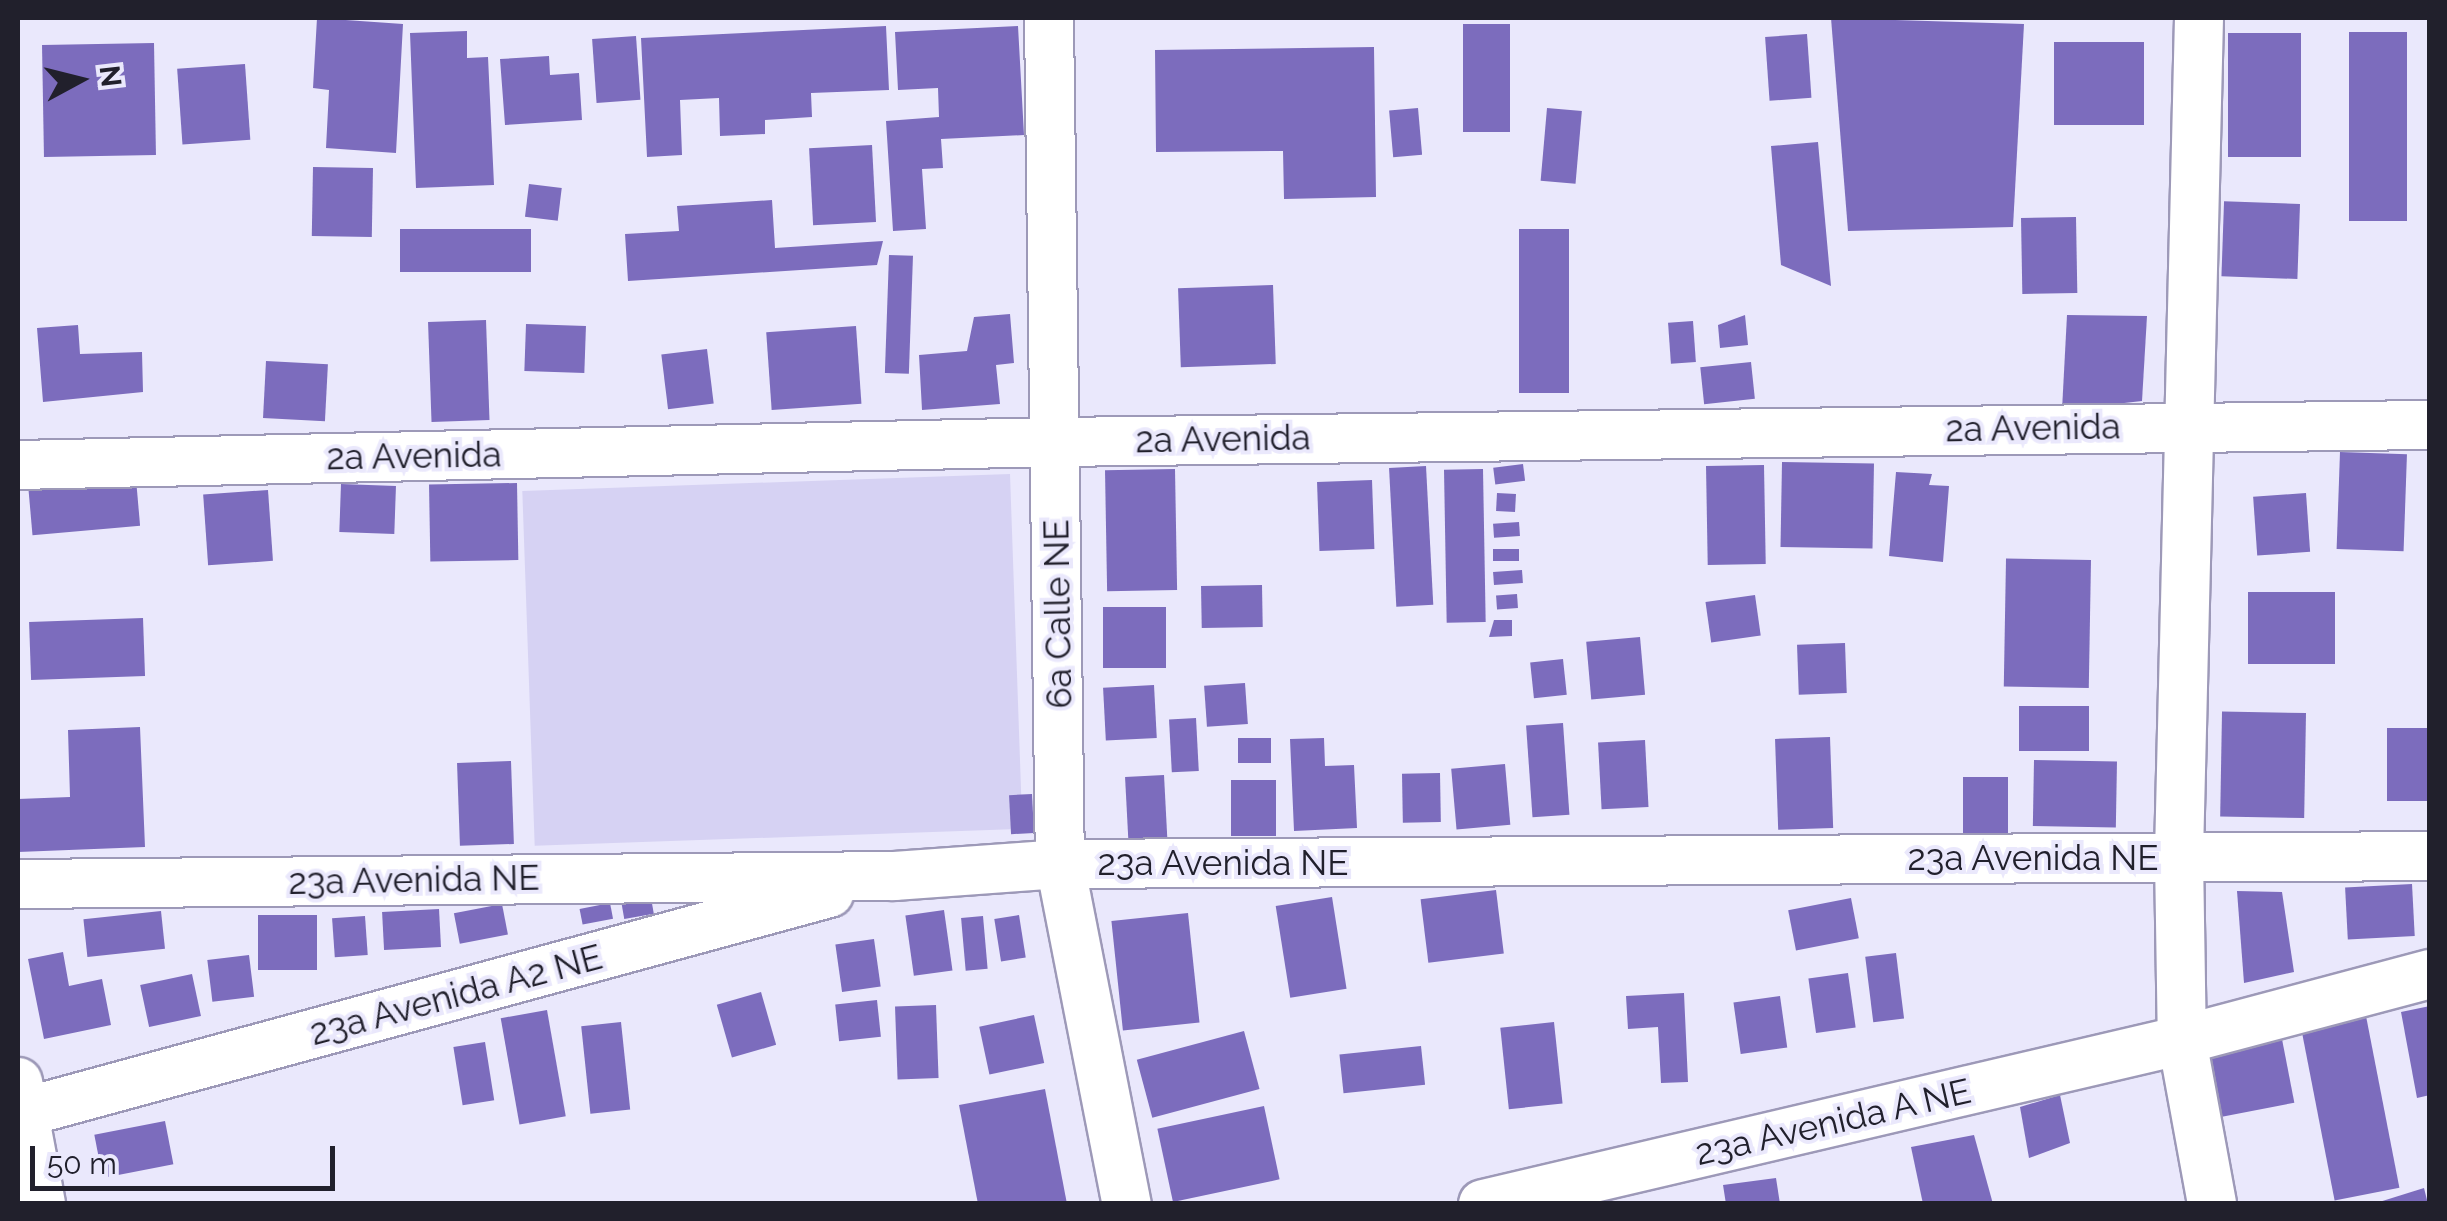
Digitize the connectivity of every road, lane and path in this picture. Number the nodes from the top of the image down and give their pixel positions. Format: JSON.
{"nodes":[{"id":1,"x":1049,"y":18,"type":"edge"},
{"id":2,"x":2199,"y":18,"type":"edge"},
{"id":3,"x":2191,"y":426,"type":"junction"},
{"id":4,"x":2430,"y":426,"type":"edge"},
{"id":5,"x":1056,"y":442,"type":"junction"},
{"id":6,"x":18,"y":465,"type":"edge"},
{"id":7,"x":2430,"y":856,"type":"edge"},
{"id":8,"x":2179,"y":857,"type":"junction"},
{"id":9,"x":1060,"y":864,"type":"junction"},
{"id":10,"x":894,"y":876,"type":"junction"},
{"id":11,"x":18,"y":884,"type":"edge"},
{"id":12,"x":2430,"y":974,"type":"edge"},
{"id":13,"x":2182,"y":1040,"type":"junction"},
{"id":14,"x":19,"y":1103,"type":"edge"},
{"id":15,"x":41,"y":1204,"type":"edge"},
{"id":16,"x":1127,"y":1204,"type":"edge"},
{"id":17,"x":1483,"y":1204,"type":"edge"},
{"id":18,"x":2212,"y":1204,"type":"edge"}],
"edges":[{"from":1,"to":5,"type":"street","name":"6a Calle NE"},
{"from":2,"to":3,"type":"street"},
{"from":3,"to":4,"type":"street","name":"2a Avenida"},
{"from":3,"to":5,"type":"street","name":"2a Avenida"},
{"from":3,"to":8,"type":"street"},
{"from":5,"to":6,"type":"street","name":"2a Avenida"},
{"from":5,"to":9,"type":"street","name":"6a Calle NE"},
{"from":7,"to":8,"type":"street","name":"23a Avenida NE"},
{"from":8,"to":9,"type":"street","name":"23a Avenida NE"},
{"from":8,"to":13,"type":"street"},
{"from":9,"to":10,"type":"street","name":"23a Avenida NE"},
{"from":9,"to":16,"type":"street","name":"6a Calle NE"},
{"from":10,"to":11,"type":"street","name":"23a Avenida NE"},
{"from":10,"to":14,"type":"street","name":"23a Avenida A2 NE"},
{"from":12,"to":13,"type":"street","name":"23a Avenida A NE"},
{"from":13,"to":17,"type":"street","name":"23a Avenida A NE"},
{"from":13,"to":18,"type":"street"},
{"from":14,"to":15,"type":"street"}]}
